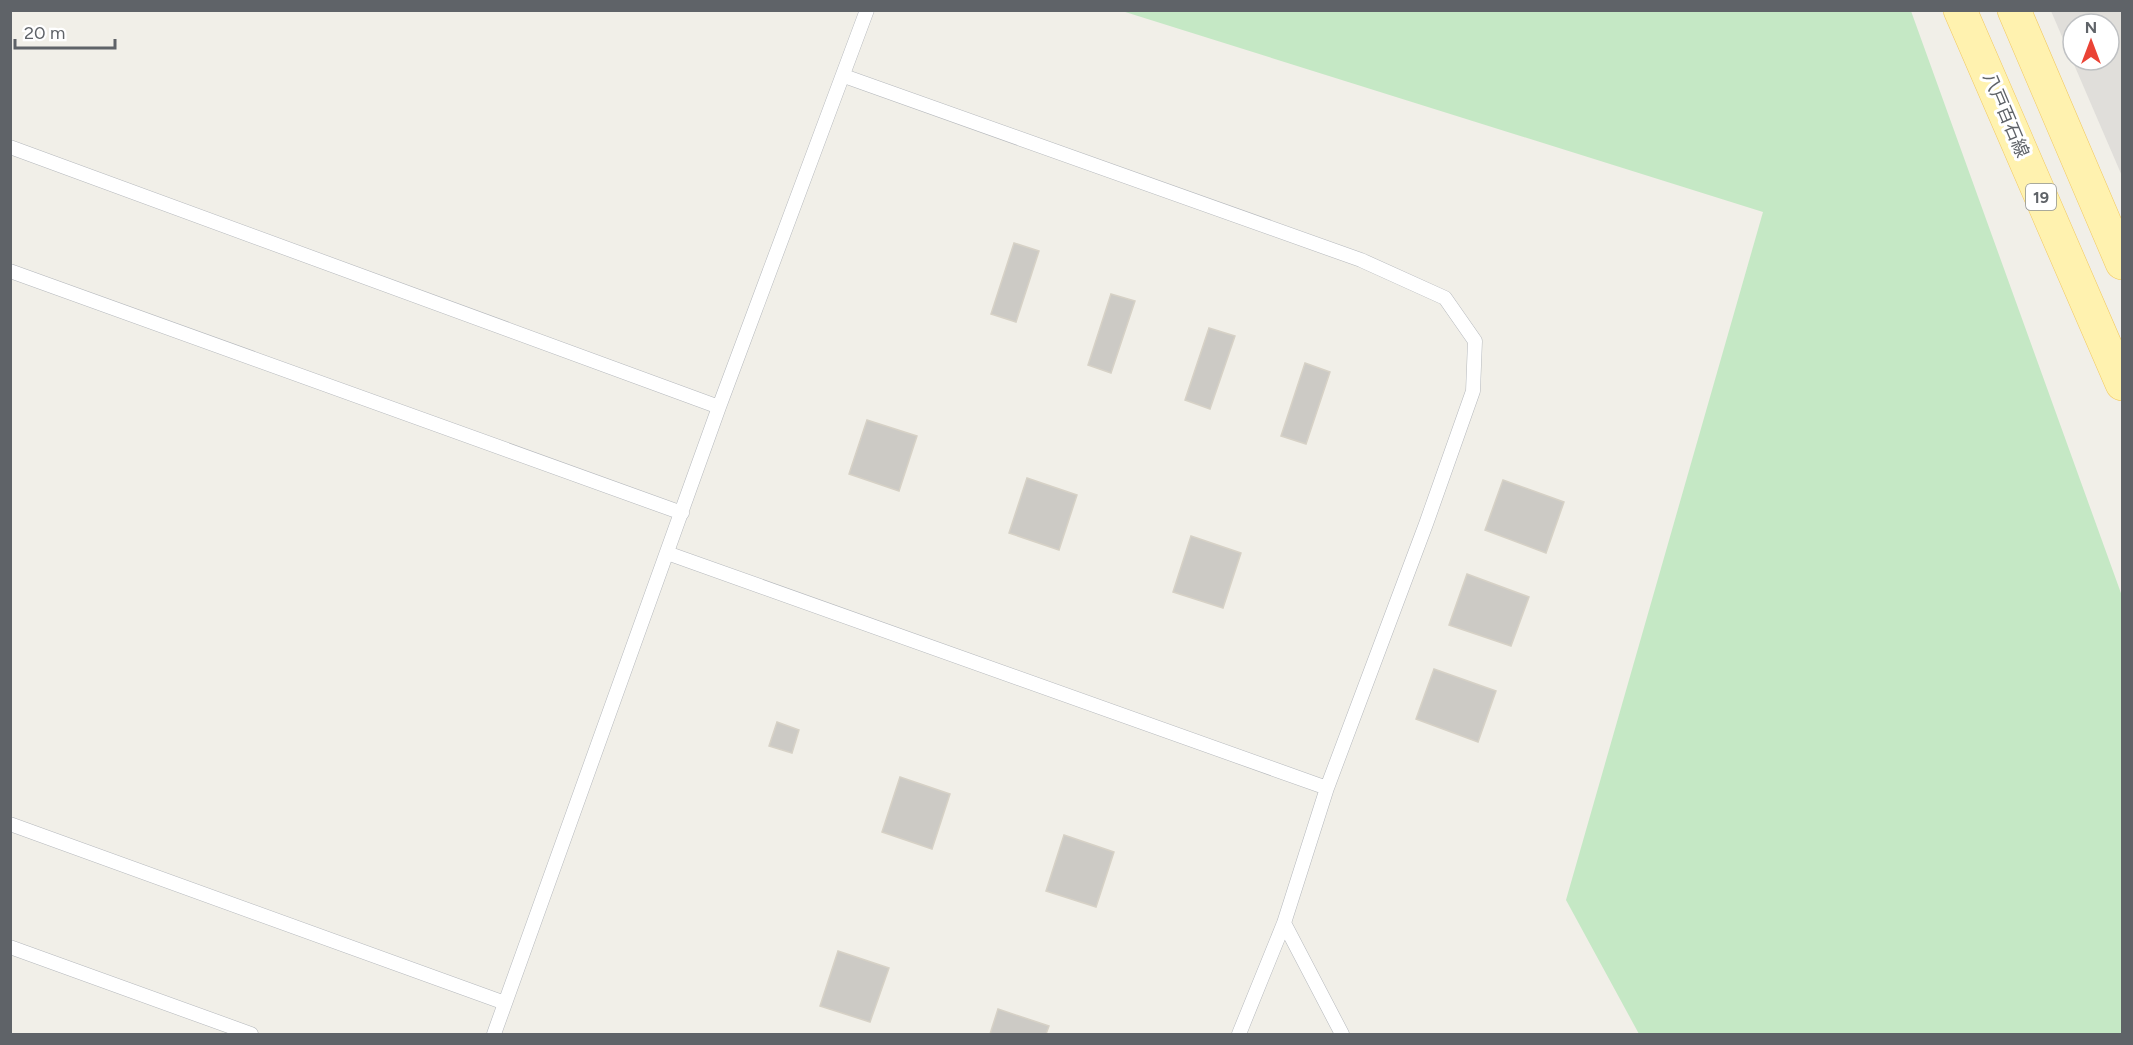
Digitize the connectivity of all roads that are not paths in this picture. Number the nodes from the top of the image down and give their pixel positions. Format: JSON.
{"nodes":[{"id":1,"x":867,"y":10,"type":"edge"},
{"id":2,"x":1960,"y":10,"type":"edge"},
{"id":3,"x":2014,"y":10,"type":"edge"},
{"id":4,"x":844,"y":76,"type":"junction"},
{"id":5,"x":10,"y":147,"type":"edge"},
{"id":6,"x":2122,"y":263,"type":"edge"},
{"id":7,"x":10,"y":271,"type":"edge"},
{"id":8,"x":2122,"y":384,"type":"edge"},
{"id":9,"x":719,"y":408,"type":"junction"},
{"id":10,"x":682,"y":513,"type":"junction"},
{"id":11,"x":667,"y":553,"type":"junction"},
{"id":12,"x":1327,"y":788,"type":"junction"},
{"id":13,"x":10,"y":824,"type":"edge"},
{"id":14,"x":1284,"y":923,"type":"junction"},
{"id":15,"x":10,"y":947,"type":"edge"},
{"id":16,"x":505,"y":1003,"type":"junction"},
{"id":17,"x":251,"y":1035,"type":"edge"},
{"id":18,"x":494,"y":1035,"type":"edge"},
{"id":19,"x":1239,"y":1035,"type":"edge"},
{"id":20,"x":1342,"y":1035,"type":"edge"}],
"edges":[{"from":1,"to":4,"type":"lane"},
{"from":2,"to":8,"type":"main road","name":"八戸百石線","number":"19"},
{"from":3,"to":6,"type":"main road"},
{"from":4,"to":9,"type":"lane"},
{"from":4,"to":12,"type":"lane"},
{"from":5,"to":9,"type":"lane"},
{"from":7,"to":10,"type":"lane"},
{"from":9,"to":10,"type":"lane"},
{"from":10,"to":11,"type":"lane"},
{"from":11,"to":12,"type":"lane"},
{"from":11,"to":16,"type":"lane"},
{"from":12,"to":14,"type":"lane"},
{"from":13,"to":16,"type":"lane"},
{"from":14,"to":19,"type":"lane"},
{"from":14,"to":20,"type":"lane"},
{"from":15,"to":17,"type":"lane"},
{"from":16,"to":18,"type":"lane"}]}
